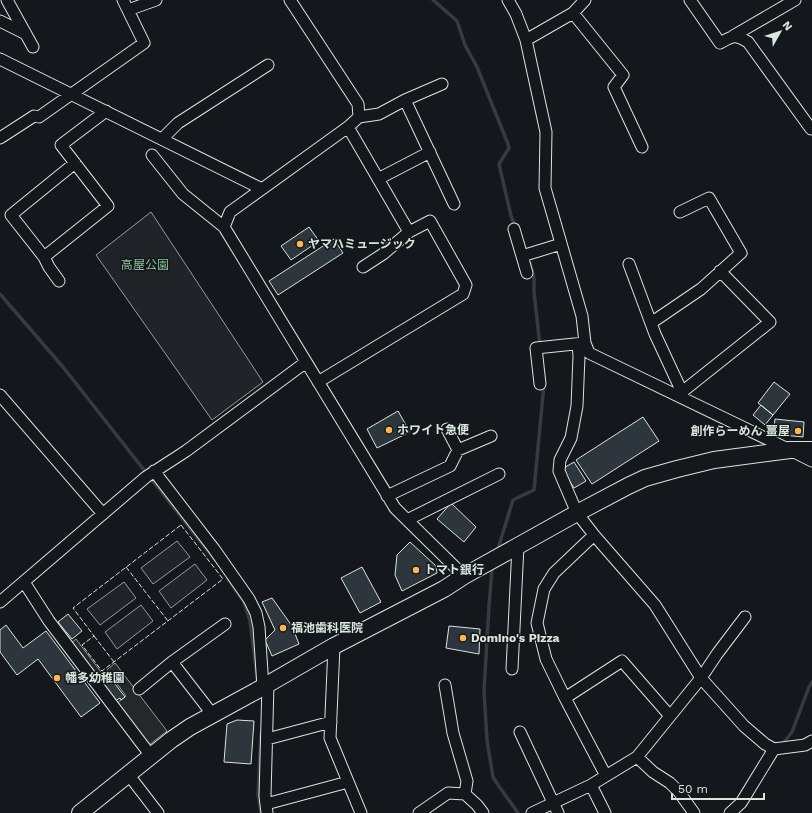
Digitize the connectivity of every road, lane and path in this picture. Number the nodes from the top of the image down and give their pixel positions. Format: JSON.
{"nodes":[{"id":1,"x":7,"y":0,"type":"edge"},
{"id":2,"x":123,"y":0,"type":"edge"},
{"id":3,"x":156,"y":0,"type":"edge"},
{"id":4,"x":290,"y":0,"type":"edge"},
{"id":5,"x":508,"y":0,"type":"edge"},
{"id":6,"x":585,"y":0,"type":"edge"},
{"id":7,"x":690,"y":0,"type":"edge"},
{"id":8,"x":795,"y":0,"type":"edge"},
{"id":9,"x":128,"y":10,"type":"junction"},
{"id":10,"x":573,"y":13,"type":"junction"},
{"id":11,"x":0,"y":21,"type":"edge"},
{"id":12,"x":26,"y":34,"type":"junction"},
{"id":13,"x":733,"y":36,"type":"junction"},
{"id":14,"x":526,"y":40,"type":"junction"},
{"id":15,"x":33,"y":47,"type":"dead end"},
{"id":16,"x":0,"y":59,"type":"edge"},
{"id":17,"x":268,"y":65,"type":"dead end"},
{"id":18,"x":442,"y":84,"type":"dead end"},
{"id":19,"x":71,"y":94,"type":"junction"},
{"id":20,"x":405,"y":100,"type":"junction"},
{"id":21,"x":106,"y":111,"type":"junction"},
{"id":22,"x":359,"y":117,"type":"junction"},
{"id":23,"x":348,"y":127,"type":"junction"},
{"id":24,"x":812,"y":129,"type":"edge"},
{"id":25,"x":0,"y":138,"type":"edge"},
{"id":26,"x":162,"y":139,"type":"junction"},
{"id":27,"x":642,"y":146,"type":"dead end"},
{"id":28,"x":430,"y":152,"type":"junction"},
{"id":29,"x":152,"y":155,"type":"dead end"},
{"id":30,"x":75,"y":163,"type":"junction"},
{"id":31,"x":378,"y":179,"type":"junction"},
{"id":32,"x":262,"y":189,"type":"junction"},
{"id":33,"x":454,"y":204,"type":"dead end"},
{"id":34,"x":680,"y":212,"type":"dead end"},
{"id":35,"x":224,"y":227,"type":"junction"},
{"id":36,"x":514,"y":229,"type":"dead end"},
{"id":37,"x":409,"y":232,"type":"junction"},
{"id":38,"x":561,"y":244,"type":"junction"},
{"id":39,"x":526,"y":254,"type":"junction"},
{"id":40,"x":44,"y":257,"type":"junction"},
{"id":41,"x":629,"y":264,"type":"dead end"},
{"id":42,"x":363,"y":267,"type":"dead end"},
{"id":43,"x":720,"y":271,"type":"junction"},
{"id":44,"x":527,"y":274,"type":"dead end"},
{"id":45,"x":59,"y":281,"type":"dead end"},
{"id":46,"x":651,"y":323,"type":"junction"},
{"id":47,"x":581,"y":343,"type":"junction"},
{"id":48,"x":306,"y":362,"type":"junction"},
{"id":49,"x":318,"y":382,"type":"junction"},
{"id":50,"x":540,"y":384,"type":"dead end"},
{"id":51,"x":0,"y":395,"type":"edge"},
{"id":52,"x":682,"y":395,"type":"junction"},
{"id":53,"x":447,"y":429,"type":"dead end"},
{"id":54,"x":491,"y":436,"type":"dead end"},
{"id":55,"x":458,"y":450,"type":"junction"},
{"id":56,"x":790,"y":450,"type":"junction"},
{"id":57,"x":812,"y":450,"type":"edge"},
{"id":58,"x":812,"y":461,"type":"edge"},
{"id":59,"x":150,"y":474,"type":"junction"},
{"id":60,"x":499,"y":474,"type":"dead end"},
{"id":61,"x":387,"y":496,"type":"junction"},
{"id":62,"x":577,"y":513,"type":"junction"},
{"id":63,"x":103,"y":514,"type":"junction"},
{"id":64,"x":407,"y":520,"type":"junction"},
{"id":65,"x":594,"y":535,"type":"junction"},
{"id":66,"x":518,"y":546,"type":"junction"},
{"id":67,"x":464,"y":576,"type":"junction"},
{"id":68,"x":24,"y":582,"type":"junction"},
{"id":69,"x":0,"y":602,"type":"edge"},
{"id":70,"x":745,"y":617,"type":"dead end"},
{"id":71,"x":225,"y":624,"type":"dead end"},
{"id":72,"x":334,"y":646,"type":"junction"},
{"id":73,"x":172,"y":662,"type":"junction"},
{"id":74,"x":512,"y":669,"type":"dead end"},
{"id":75,"x":701,"y":678,"type":"junction"},
{"id":76,"x":445,"y":685,"type":"dead end"},
{"id":77,"x":262,"y":688,"type":"junction"},
{"id":78,"x":138,"y":689,"type":"dead end"},
{"id":79,"x":565,"y":698,"type":"junction"},
{"id":80,"x":213,"y":714,"type":"junction"},
{"id":81,"x":670,"y":716,"type":"junction"},
{"id":82,"x":331,"y":722,"type":"junction"},
{"id":83,"x":520,"y":732,"type":"dead end"},
{"id":84,"x":267,"y":739,"type":"junction"},
{"id":85,"x":812,"y":741,"type":"edge"},
{"id":86,"x":774,"y":749,"type":"junction"},
{"id":87,"x":151,"y":756,"type":"junction"},
{"id":88,"x":637,"y":757,"type":"junction"},
{"id":89,"x":128,"y":774,"type":"junction"},
{"id":90,"x":606,"y":776,"type":"junction"},
{"id":91,"x":348,"y":782,"type":"junction"},
{"id":92,"x":591,"y":785,"type":"junction"},
{"id":93,"x":465,"y":794,"type":"junction"},
{"id":94,"x":555,"y":808,"type":"edge"},
{"id":95,"x":267,"y":809,"type":"edge"},
{"id":96,"x":80,"y":813,"type":"edge"},
{"id":97,"x":158,"y":813,"type":"edge"},
{"id":98,"x":361,"y":813,"type":"edge"},
{"id":99,"x":420,"y":813,"type":"edge"},
{"id":100,"x":483,"y":813,"type":"edge"},
{"id":101,"x":532,"y":813,"type":"edge"},
{"id":102,"x":605,"y":813,"type":"edge"},
{"id":103,"x":694,"y":813,"type":"edge"},
{"id":104,"x":730,"y":813,"type":"edge"}],
"edges":[{"from":1,"to":12,"type":"street"},
{"from":2,"to":9,"type":"street"},
{"from":3,"to":9,"type":"street"},
{"from":4,"to":22,"type":"street"},
{"from":5,"to":14,"type":"street"},
{"from":6,"to":10,"type":"street"},
{"from":7,"to":13,"type":"street"},
{"from":8,"to":13,"type":"street"},
{"from":9,"to":19,"type":"street"},
{"from":10,"to":14,"type":"street"},
{"from":10,"to":27,"type":"street"},
{"from":11,"to":12,"type":"street"},
{"from":12,"to":15,"type":"street"},
{"from":13,"to":24,"type":"street"},
{"from":14,"to":38,"type":"street"},
{"from":16,"to":19,"type":"street"},
{"from":17,"to":26,"type":"street"},
{"from":18,"to":20,"type":"street"},
{"from":19,"to":21,"type":"street"},
{"from":19,"to":25,"type":"street"},
{"from":20,"to":22,"type":"street"},
{"from":20,"to":28,"type":"street"},
{"from":21,"to":26,"type":"street"},
{"from":21,"to":30,"type":"street"},
{"from":22,"to":23,"type":"street"},
{"from":23,"to":31,"type":"street"},
{"from":23,"to":32,"type":"street"},
{"from":26,"to":32,"type":"street"},
{"from":28,"to":31,"type":"street"},
{"from":28,"to":33,"type":"street"},
{"from":29,"to":35,"type":"street"},
{"from":30,"to":40,"type":"street"},
{"from":30,"to":40,"type":"street"},
{"from":31,"to":37,"type":"street"},
{"from":32,"to":35,"type":"street"},
{"from":34,"to":43,"type":"street"},
{"from":35,"to":48,"type":"street"},
{"from":36,"to":39,"type":"street"},
{"from":37,"to":42,"type":"street"},
{"from":37,"to":49,"type":"street"},
{"from":38,"to":39,"type":"street"},
{"from":38,"to":47,"type":"street"},
{"from":39,"to":44,"type":"street"},
{"from":40,"to":45,"type":"street"},
{"from":41,"to":46,"type":"street"},
{"from":43,"to":46,"type":"street"},
{"from":43,"to":52,"type":"street"},
{"from":46,"to":52,"type":"street"},
{"from":47,"to":50,"type":"street"},
{"from":47,"to":52,"type":"street"},
{"from":47,"to":62,"type":"street"},
{"from":48,"to":49,"type":"street"},
{"from":48,"to":59,"type":"street"},
{"from":49,"to":61,"type":"street"},
{"from":51,"to":63,"type":"street"},
{"from":52,"to":56,"type":"street"},
{"from":53,"to":55,"type":"street"},
{"from":54,"to":55,"type":"street"},
{"from":55,"to":61,"type":"street"},
{"from":56,"to":57,"type":"street"},
{"from":56,"to":58,"type":"street"},
{"from":56,"to":62,"type":"street"},
{"from":59,"to":63,"type":"street"},
{"from":59,"to":77,"type":"street"},
{"from":60,"to":64,"type":"street"},
{"from":61,"to":64,"type":"street"},
{"from":62,"to":65,"type":"street"},
{"from":62,"to":66,"type":"street"},
{"from":63,"to":68,"type":"street"},
{"from":64,"to":67,"type":"street"},
{"from":65,"to":75,"type":"street"},
{"from":65,"to":79,"type":"street"},
{"from":66,"to":67,"type":"street"},
{"from":66,"to":74,"type":"street"},
{"from":67,"to":72,"type":"street"},
{"from":68,"to":69,"type":"street"},
{"from":68,"to":87,"type":"street"},
{"from":70,"to":75,"type":"street"},
{"from":71,"to":73,"type":"street"},
{"from":72,"to":77,"type":"street"},
{"from":72,"to":82,"type":"street"},
{"from":73,"to":78,"type":"street"},
{"from":73,"to":80,"type":"street"},
{"from":75,"to":81,"type":"street"},
{"from":75,"to":86,"type":"street"},
{"from":76,"to":93,"type":"street"},
{"from":77,"to":80,"type":"street"},
{"from":77,"to":84,"type":"street"},
{"from":79,"to":81,"type":"street"},
{"from":79,"to":90,"type":"street"},
{"from":80,"to":87,"type":"street"},
{"from":81,"to":88,"type":"street"},
{"from":82,"to":84,"type":"street"},
{"from":82,"to":91,"type":"street"},
{"from":83,"to":94,"type":"street"},
{"from":84,"to":95,"type":"street"},
{"from":85,"to":86,"type":"street"},
{"from":86,"to":104,"type":"street"},
{"from":87,"to":89,"type":"street"},
{"from":88,"to":90,"type":"street"},
{"from":88,"to":103,"type":"street"},
{"from":89,"to":96,"type":"street"},
{"from":89,"to":97,"type":"street"},
{"from":90,"to":92,"type":"street"},
{"from":91,"to":95,"type":"street"},
{"from":91,"to":98,"type":"street"},
{"from":92,"to":94,"type":"street"},
{"from":92,"to":102,"type":"street"},
{"from":93,"to":99,"type":"street"},
{"from":93,"to":100,"type":"street"},
{"from":94,"to":101,"type":"street"}]}
